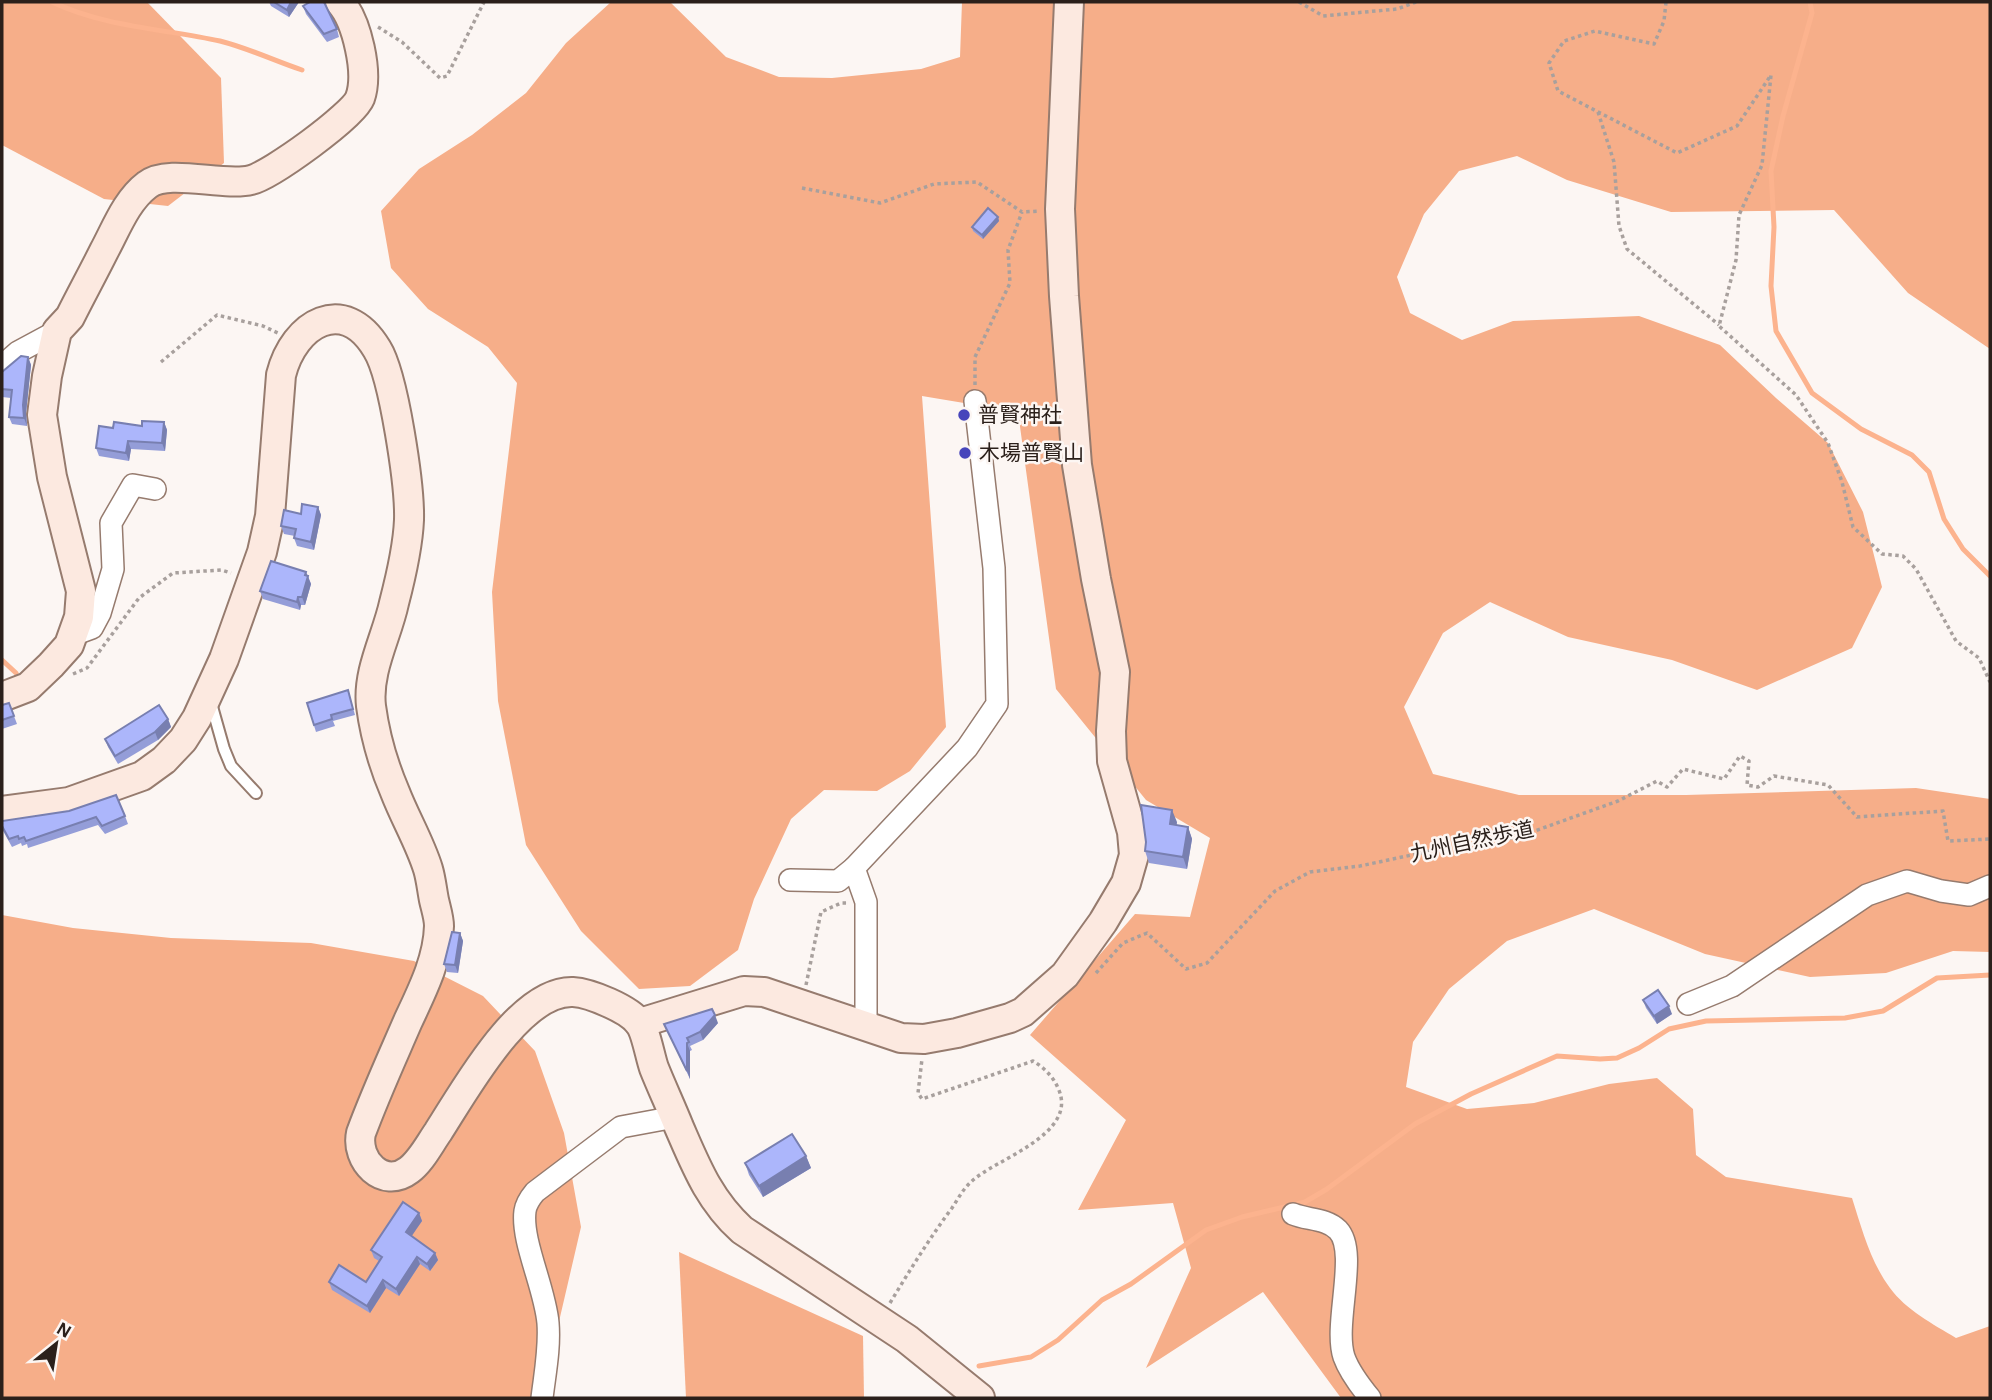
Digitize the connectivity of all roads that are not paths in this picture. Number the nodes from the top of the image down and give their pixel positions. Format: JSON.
{"nodes":[{"id":1,"x":340,"y":2,"type":"edge"},
{"id":2,"x":1069,"y":2,"type":"edge"},
{"id":3,"x":57,"y":331,"type":"junction"},
{"id":4,"x":2,"y":366,"type":"edge"},
{"id":5,"x":975,"y":401,"type":"road end"},
{"id":6,"x":155,"y":489,"type":"dead end"},
{"id":7,"x":72,"y":635,"type":"junction"},
{"id":8,"x":209,"y":693,"type":"junction"},
{"id":9,"x":2,"y":697,"type":"edge"},
{"id":10,"x":256,"y":793,"type":"dead end"},
{"id":11,"x":2,"y":811,"type":"edge"},
{"id":12,"x":854,"y":868,"type":"junction"},
{"id":13,"x":790,"y":880,"type":"dead end"},
{"id":14,"x":1990,"y":886,"type":"edge"},
{"id":15,"x":1688,"y":1004,"type":"dead end"},
{"id":16,"x":640,"y":1023,"type":"junction"},
{"id":17,"x":866,"y":1027,"type":"junction"},
{"id":18,"x":675,"y":1117,"type":"junction"},
{"id":19,"x":1293,"y":1214,"type":"dead end"},
{"id":20,"x":542,"y":1398,"type":"edge"},
{"id":21,"x":979,"y":1398,"type":"edge"},
{"id":22,"x":1370,"y":1398,"type":"edge"}],
"edges":[{"from":1,"to":3,"type":"street"},
{"from":2,"to":17,"type":"street"},
{"from":3,"to":4,"type":"street"},
{"from":3,"to":7,"type":"street"},
{"from":5,"to":12,"type":"street"},
{"from":6,"to":7,"type":"street"},
{"from":7,"to":9,"type":"street"},
{"from":8,"to":10,"type":"lane"},
{"from":8,"to":11,"type":"street"},
{"from":8,"to":16,"type":"street"},
{"from":12,"to":13,"type":"street"},
{"from":12,"to":17,"type":"street"},
{"from":14,"to":15,"type":"street"},
{"from":16,"to":17,"type":"street"},
{"from":16,"to":18,"type":"street"},
{"from":18,"to":20,"type":"street"},
{"from":18,"to":21,"type":"street"},
{"from":19,"to":22,"type":"street"}]}
